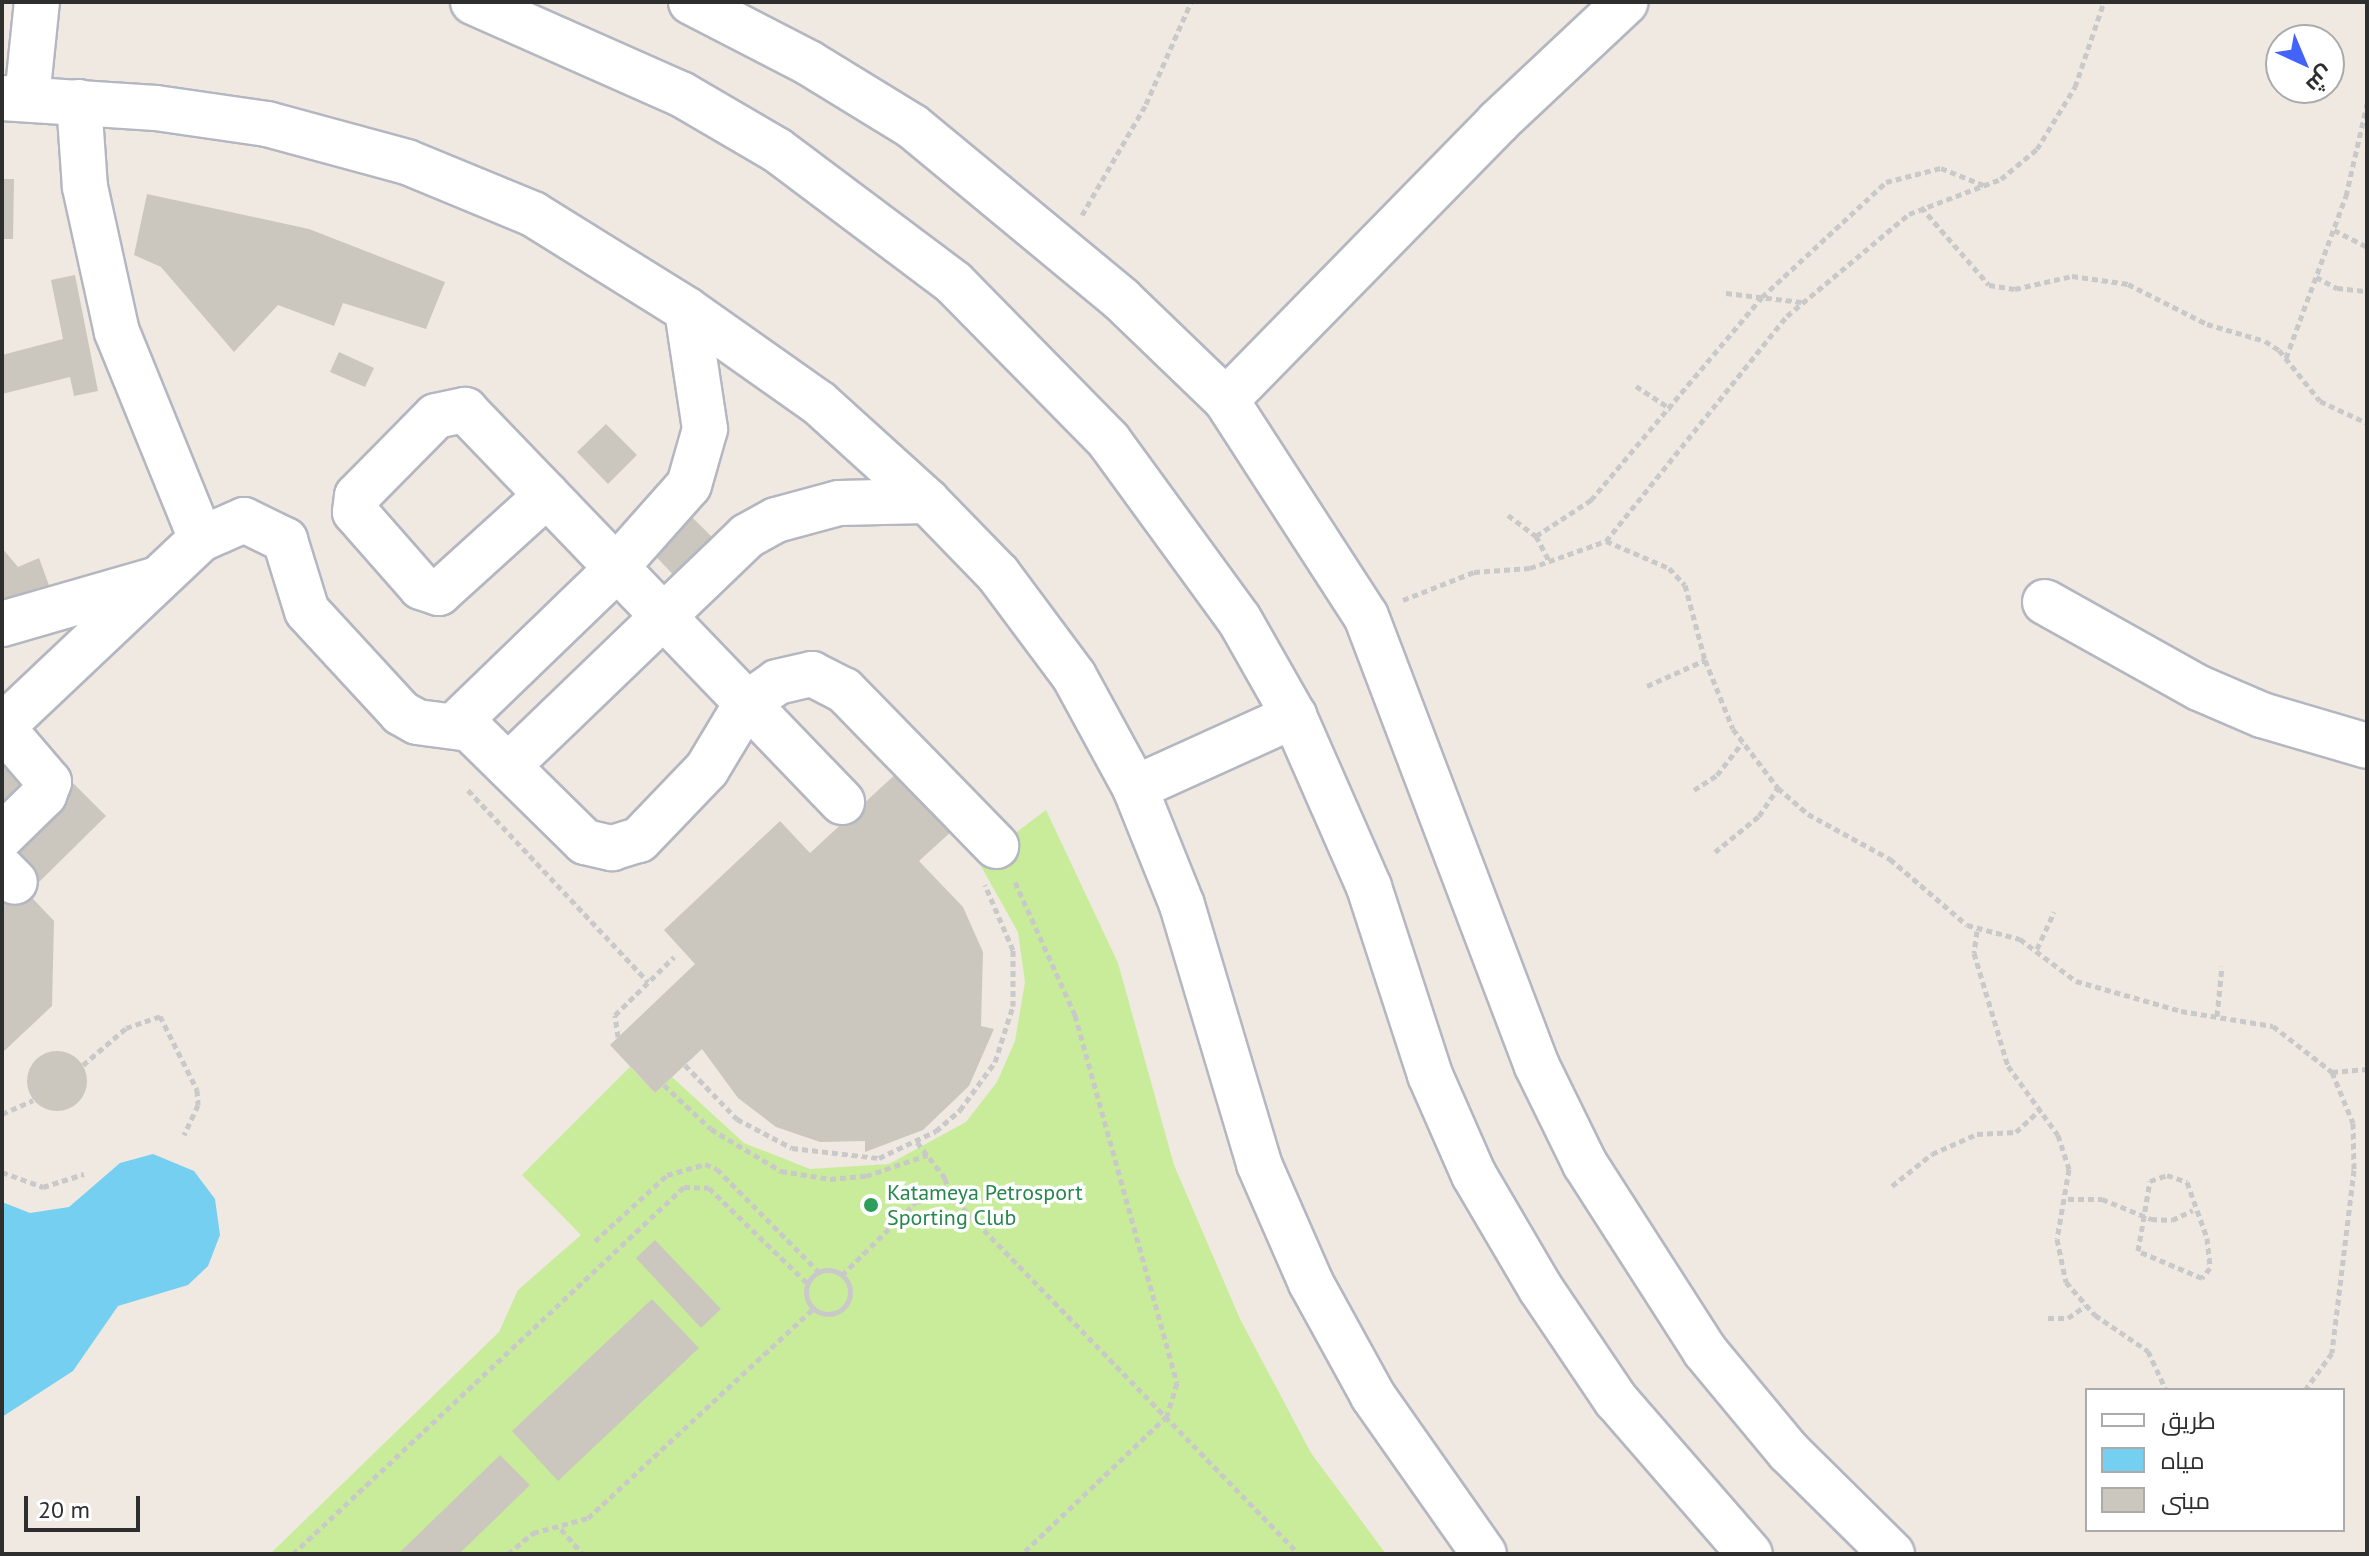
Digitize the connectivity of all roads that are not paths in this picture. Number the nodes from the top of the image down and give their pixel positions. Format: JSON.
{"nodes":[{"id":1,"x":37,"y":2,"type":"edge"},
{"id":2,"x":473,"y":2,"type":"edge"},
{"id":3,"x":691,"y":2,"type":"edge"},
{"id":4,"x":1626,"y":2,"type":"edge"},
{"id":5,"x":15,"y":98,"type":"edge"},
{"id":6,"x":79,"y":102,"type":"junction"},
{"id":7,"x":687,"y":310,"type":"junction"},
{"id":8,"x":1226,"y":400,"type":"junction"},
{"id":9,"x":547,"y":495,"type":"dead end"},
{"id":10,"x":927,"y":501,"type":"junction"},
{"id":11,"x":201,"y":539,"type":"junction"},
{"id":12,"x":613,"y":569,"type":"junction"},
{"id":13,"x":160,"y":578,"type":"junction"},
{"id":14,"x":2045,"y":602,"type":"dead end"},
{"id":15,"x":661,"y":618,"type":"junction"},
{"id":16,"x":2,"y":624,"type":"edge"},
{"id":17,"x":746,"y":704,"type":"junction"},
{"id":18,"x":1294,"y":716,"type":"junction"},
{"id":19,"x":457,"y":723,"type":"junction"},
{"id":20,"x":2,"y":727,"type":"edge"},
{"id":21,"x":2367,"y":746,"type":"edge"},
{"id":22,"x":508,"y":766,"type":"junction"},
{"id":23,"x":1135,"y":788,"type":"junction"},
{"id":24,"x":842,"y":802,"type":"dead end"},
{"id":25,"x":2,"y":836,"type":"edge"},
{"id":26,"x":988,"y":837,"type":"road end"},
{"id":27,"x":1484,"y":1554,"type":"edge"},
{"id":28,"x":1750,"y":1554,"type":"edge"},
{"id":29,"x":1892,"y":1554,"type":"edge"}],
"edges":[{"from":1,"to":5,"type":"street"},
{"from":2,"to":18,"type":"street"},
{"from":3,"to":8,"type":"street"},
{"from":4,"to":8,"type":"street"},
{"from":5,"to":6,"type":"street"},
{"from":6,"to":7,"type":"street"},
{"from":6,"to":11,"type":"street"},
{"from":7,"to":10,"type":"street"},
{"from":7,"to":12,"type":"street"},
{"from":8,"to":29,"type":"street"},
{"from":9,"to":12,"type":"street"},
{"from":10,"to":15,"type":"street"},
{"from":10,"to":23,"type":"street"},
{"from":11,"to":13,"type":"street"},
{"from":11,"to":19,"type":"street"},
{"from":12,"to":15,"type":"street"},
{"from":12,"to":19,"type":"street"},
{"from":13,"to":16,"type":"street"},
{"from":13,"to":20,"type":"street"},
{"from":14,"to":21,"type":"street"},
{"from":15,"to":17,"type":"street"},
{"from":15,"to":22,"type":"street"},
{"from":17,"to":22,"type":"street"},
{"from":17,"to":24,"type":"street"},
{"from":17,"to":26,"type":"street"},
{"from":18,"to":23,"type":"street"},
{"from":18,"to":28,"type":"street"},
{"from":19,"to":22,"type":"street"},
{"from":20,"to":25,"type":"street"},
{"from":23,"to":27,"type":"street"}]}
